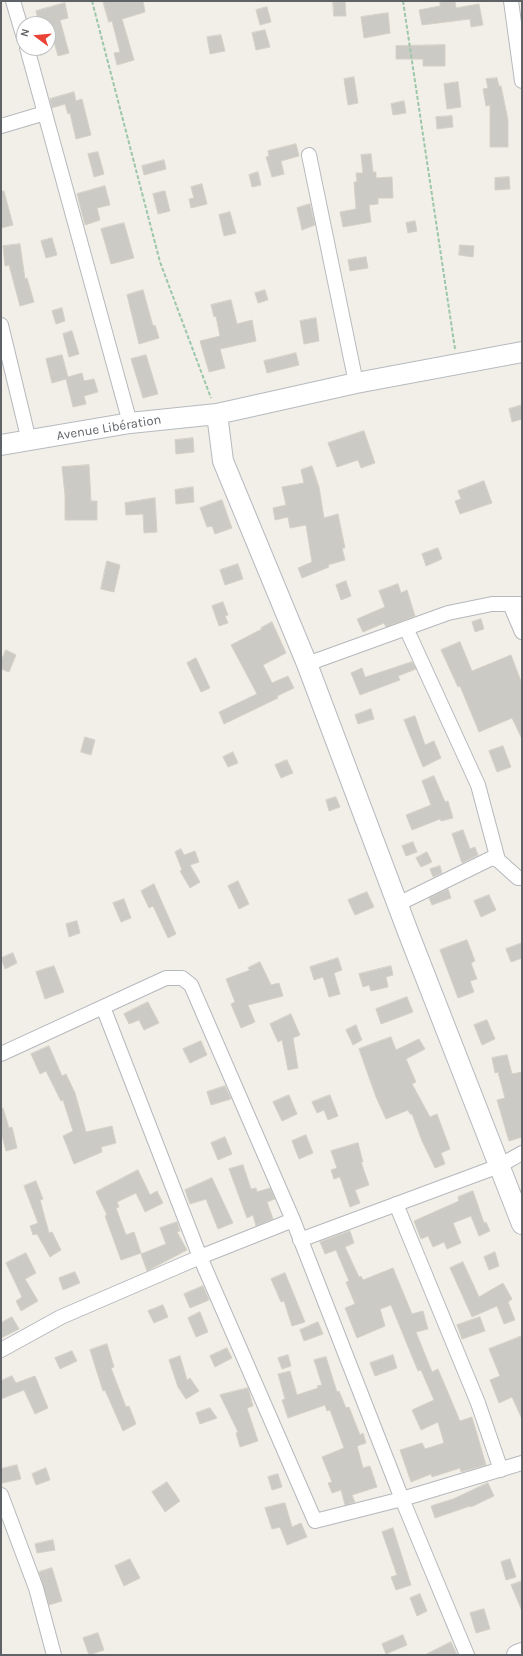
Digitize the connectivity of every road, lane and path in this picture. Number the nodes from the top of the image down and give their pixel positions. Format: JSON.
{"nodes":[{"id":1,"x":13,"y":1,"type":"edge"},
{"id":2,"x":92,"y":1,"type":"edge"},
{"id":3,"x":403,"y":1,"type":"edge"},
{"id":4,"x":511,"y":1,"type":"edge"},
{"id":5,"x":17,"y":16,"type":"edge"},
{"id":6,"x":29,"y":56,"type":"edge"},
{"id":7,"x":522,"y":81,"type":"edge"},
{"id":8,"x":45,"y":113,"type":"junction"},
{"id":9,"x":1,"y":126,"type":"edge"},
{"id":10,"x":309,"y":155,"type":"dead end"},
{"id":11,"x":1,"y":325,"type":"edge"},
{"id":12,"x":522,"y":352,"type":"edge"},
{"id":13,"x":458,"y":364,"type":"junction"},
{"id":14,"x":356,"y":383,"type":"junction"},
{"id":15,"x":217,"y":414,"type":"junction"},
{"id":16,"x":130,"y":423,"type":"junction"},
{"id":17,"x":28,"y":441,"type":"junction"},
{"id":18,"x":1,"y":445,"type":"edge"},
{"id":19,"x":516,"y":604,"type":"edge"},
{"id":20,"x":406,"y":628,"type":"junction"},
{"id":21,"x":522,"y":632,"type":"edge"},
{"id":22,"x":307,"y":664,"type":"junction"},
{"id":23,"x":498,"y":860,"type":"junction"},
{"id":24,"x":521,"y":882,"type":"edge"},
{"id":25,"x":398,"y":904,"type":"junction"},
{"id":26,"x":103,"y":1007,"type":"junction"},
{"id":27,"x":1,"y":1054,"type":"edge"},
{"id":28,"x":522,"y":1153,"type":"edge"},
{"id":29,"x":499,"y":1166,"type":"junction"},
{"id":30,"x":396,"y":1204,"type":"junction"},
{"id":31,"x":293,"y":1220,"type":"junction"},
{"id":32,"x":522,"y":1224,"type":"edge"},
{"id":33,"x":300,"y":1240,"type":"junction"},
{"id":34,"x":200,"y":1257,"type":"junction"},
{"id":35,"x":1,"y":1350,"type":"edge"},
{"id":36,"x":522,"y":1463,"type":"edge"},
{"id":37,"x":501,"y":1470,"type":"junction"},
{"id":38,"x":1,"y":1495,"type":"edge"},
{"id":39,"x":402,"y":1498,"type":"junction"},
{"id":40,"x":522,"y":1653,"type":"edge"},
{"id":41,"x":54,"y":1655,"type":"edge"},
{"id":42,"x":468,"y":1655,"type":"edge"},
{"id":43,"x":517,"y":1655,"type":"edge"}],
"edges":[{"from":1,"to":5,"type":"street"},
{"from":2,"to":15,"type":"path"},
{"from":3,"to":13,"type":"path"},
{"from":4,"to":7,"type":"street"},
{"from":6,"to":8,"type":"street"},
{"from":8,"to":9,"type":"street"},
{"from":8,"to":16,"type":"street"},
{"from":10,"to":14,"type":"street"},
{"from":11,"to":17,"type":"street"},
{"from":12,"to":13,"type":"street","name":"Avenue Libération"},
{"from":13,"to":14,"type":"street","name":"Avenue Libération"},
{"from":14,"to":15,"type":"street","name":"Avenue Libération"},
{"from":15,"to":16,"type":"street","name":"Avenue Libération"},
{"from":15,"to":22,"type":"street"},
{"from":16,"to":17,"type":"street","name":"Avenue Libération"},
{"from":17,"to":18,"type":"street","name":"Avenue Libération"},
{"from":19,"to":20,"type":"street"},
{"from":19,"to":21,"type":"street"},
{"from":20,"to":22,"type":"street"},
{"from":20,"to":23,"type":"street"},
{"from":22,"to":25,"type":"street"},
{"from":23,"to":24,"type":"street"},
{"from":23,"to":25,"type":"street"},
{"from":25,"to":29,"type":"street"},
{"from":26,"to":27,"type":"street"},
{"from":26,"to":31,"type":"street"},
{"from":26,"to":34,"type":"street"},
{"from":28,"to":29,"type":"street"},
{"from":29,"to":30,"type":"street"},
{"from":29,"to":32,"type":"street"},
{"from":30,"to":33,"type":"street"},
{"from":30,"to":37,"type":"street"},
{"from":31,"to":33,"type":"street"},
{"from":31,"to":34,"type":"street"},
{"from":33,"to":39,"type":"street"},
{"from":34,"to":35,"type":"street"},
{"from":34,"to":39,"type":"street"},
{"from":36,"to":37,"type":"street"},
{"from":37,"to":39,"type":"street"},
{"from":38,"to":41,"type":"street"},
{"from":39,"to":42,"type":"street"},
{"from":40,"to":43,"type":"street"}]}
